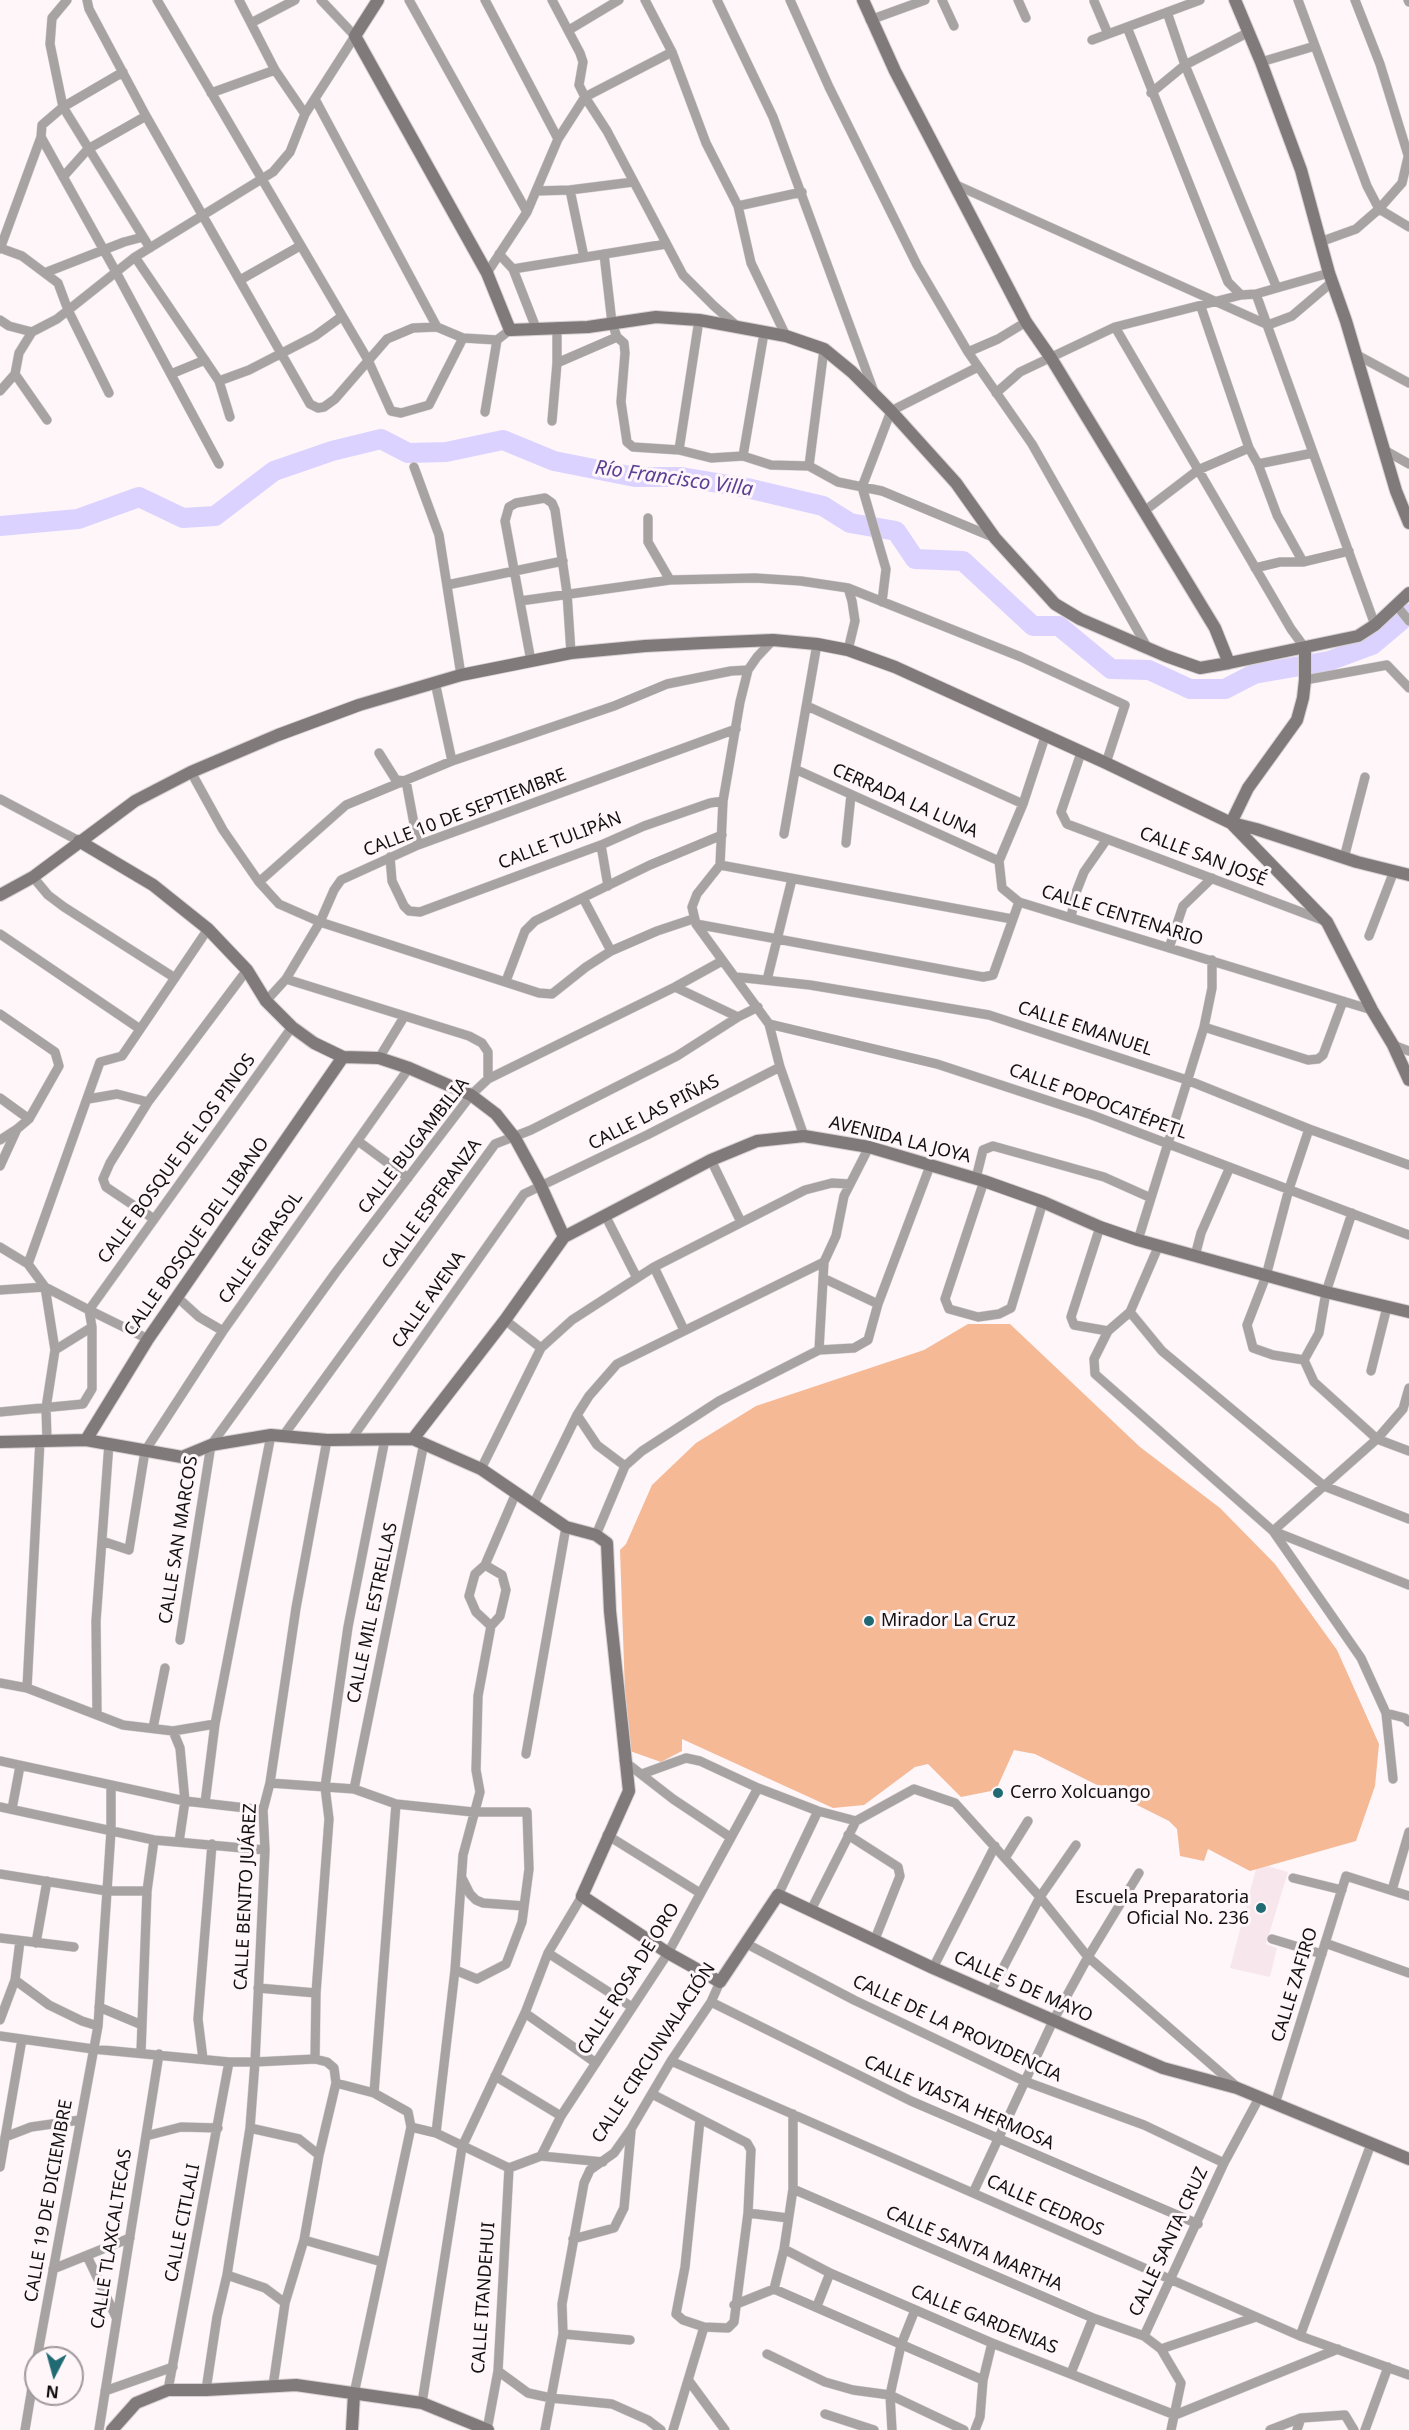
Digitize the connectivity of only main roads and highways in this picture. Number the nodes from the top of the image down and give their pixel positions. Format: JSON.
{"nodes":[{"id":1,"x":378,"y":0,"type":"edge"},
{"id":2,"x":863,"y":0,"type":"edge"},
{"id":3,"x":1235,"y":0,"type":"edge"},
{"id":4,"x":1409,"y":524,"type":"edge"},
{"id":5,"x":1409,"y":593,"type":"edge"},
{"id":6,"x":1305,"y":648,"type":"junction"},
{"id":7,"x":1230,"y":663,"type":"junction"},
{"id":8,"x":1231,"y":823,"type":"junction"},
{"id":9,"x":79,"y":841,"type":"junction"},
{"id":10,"x":1409,"y":875,"type":"edge"},
{"id":11,"x":0,"y":895,"type":"edge"},
{"id":12,"x":343,"y":1057,"type":"junction"},
{"id":13,"x":1409,"y":1080,"type":"edge"},
{"id":14,"x":564,"y":1237,"type":"junction"},
{"id":15,"x":1409,"y":1312,"type":"edge"},
{"id":16,"x":86,"y":1440,"type":"junction"},
{"id":17,"x":419,"y":1441,"type":"junction"},
{"id":18,"x":0,"y":1442,"type":"edge"},
{"id":19,"x":778,"y":1895,"type":"joint"},
{"id":20,"x":1409,"y":2159,"type":"edge"},
{"id":21,"x":354,"y":2394,"type":"junction"},
{"id":22,"x":111,"y":2430,"type":"edge"},
{"id":23,"x":352,"y":2430,"type":"edge"},
{"id":24,"x":488,"y":2430,"type":"edge"}],
"edges":[{"from":1,"to":7,"type":"main road"},
{"from":2,"to":7,"type":"main road"},
{"from":3,"to":4,"type":"main road"},
{"from":5,"to":6,"type":"main road"},
{"from":6,"to":7,"type":"main road"},
{"from":6,"to":8,"type":"main road"},
{"from":8,"to":9,"type":"main road"},
{"from":8,"to":10,"type":"main road"},
{"from":8,"to":13,"type":"main road"},
{"from":9,"to":11,"type":"main road"},
{"from":9,"to":12,"type":"main road"},
{"from":12,"to":14,"type":"main road"},
{"from":12,"to":16,"type":"main road","name":"CALLE BOSQUE DEL LIBANO"},
{"from":14,"to":15,"type":"main road","name":"AVENIDA LA JOYA"},
{"from":14,"to":17,"type":"main road","name":"AVENIDA LA JOYA"},
{"from":16,"to":17,"type":"main road"},
{"from":16,"to":18,"type":"main road"},
{"from":17,"to":19,"type":"main road","name":"CALLE CIRCUNVALACIÓN"},
{"from":19,"to":20,"type":"main road","name":"CALLE 5 DE MAYO"},
{"from":21,"to":22,"type":"main road"},
{"from":21,"to":23,"type":"main road"},
{"from":21,"to":24,"type":"main road"}]}
